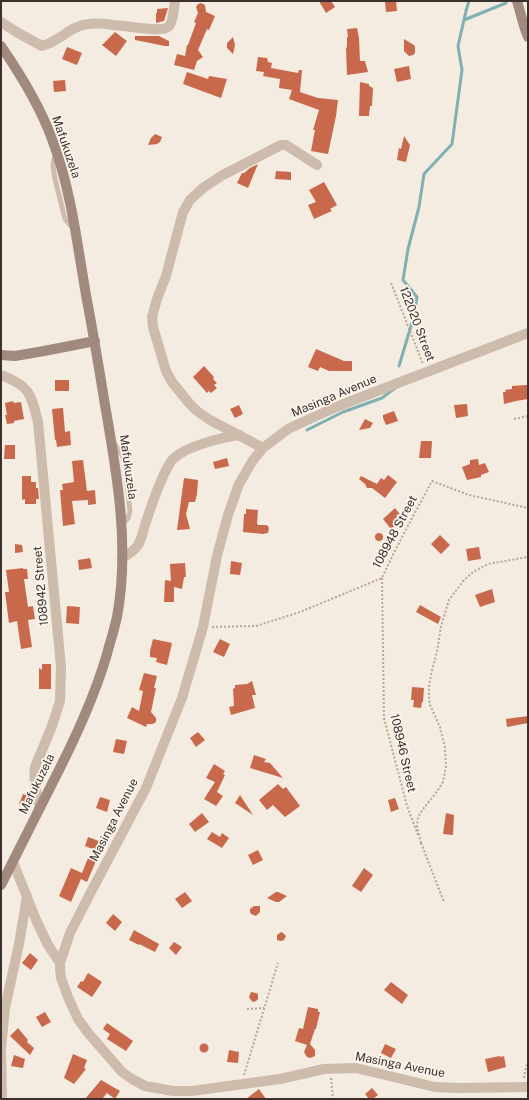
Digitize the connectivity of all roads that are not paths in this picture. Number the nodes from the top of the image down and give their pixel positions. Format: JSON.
{"nodes":[{"id":1,"x":175,"y":1,"type":"edge"},
{"id":2,"x":517,"y":1,"type":"edge"},
{"id":3,"x":1,"y":22,"type":"edge"},
{"id":4,"x":528,"y":37,"type":"edge"},
{"id":5,"x":1,"y":46,"type":"edge"},
{"id":6,"x":317,"y":165,"type":"dead end"},
{"id":7,"x":528,"y":333,"type":"edge"},
{"id":8,"x":95,"y":341,"type":"junction"},
{"id":9,"x":1,"y":355,"type":"edge"},
{"id":10,"x":1,"y":375,"type":"edge"},
{"id":11,"x":240,"y":436,"type":"junction"},
{"id":12,"x":263,"y":448,"type":"junction"},
{"id":13,"x":122,"y":558,"type":"junction"},
{"id":14,"x":40,"y":808,"type":"junction"},
{"id":15,"x":13,"y":862,"type":"junction"},
{"id":16,"x":1,"y":885,"type":"edge"},
{"id":17,"x":27,"y":896,"type":"junction"},
{"id":18,"x":60,"y":963,"type":"junction"},
{"id":19,"x":1,"y":1048,"type":"edge"},
{"id":20,"x":1,"y":1052,"type":"edge"},
{"id":21,"x":525,"y":1087,"type":"edge"},
{"id":22,"x":2,"y":1099,"type":"edge"}],
"edges":[{"from":1,"to":3,"type":"street"},
{"from":2,"to":4,"type":"main road"},
{"from":5,"to":8,"type":"main road","name":"Mafukuzela"},
{"from":6,"to":11,"type":"street"},
{"from":7,"to":12,"type":"street","name":"Masinga Avenue"},
{"from":8,"to":9,"type":"main road"},
{"from":8,"to":13,"type":"main road","name":"Mafukuzela"},
{"from":10,"to":14,"type":"street","name":"108942 Street"},
{"from":11,"to":12,"type":"street"},
{"from":11,"to":13,"type":"street"},
{"from":12,"to":18,"type":"street","name":"Masinga Avenue"},
{"from":13,"to":14,"type":"main road","name":"Mafukuzela"},
{"from":14,"to":15,"type":"main road","name":"Mafukuzela"},
{"from":15,"to":16,"type":"main road","name":"Mafukuzela"},
{"from":15,"to":17,"type":"street"},
{"from":17,"to":18,"type":"street"},
{"from":17,"to":19,"type":"street"},
{"from":18,"to":21,"type":"street","name":"Masinga Avenue"},
{"from":20,"to":22,"type":"street"}]}
